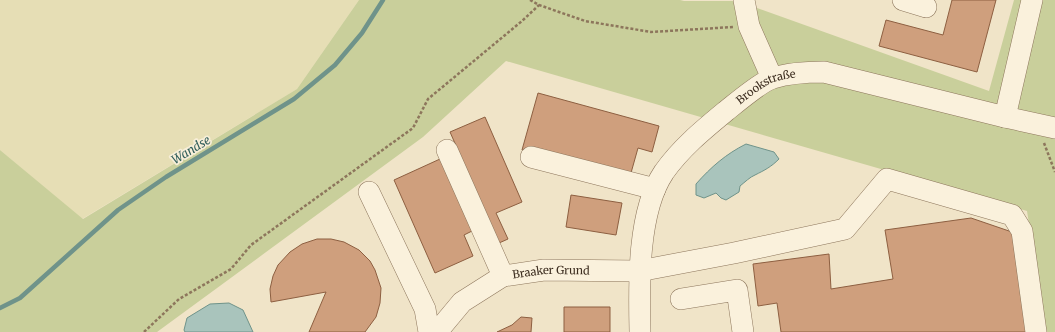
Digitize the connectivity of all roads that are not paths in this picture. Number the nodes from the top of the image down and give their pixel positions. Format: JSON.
{"nodes":[{"id":1,"x":744,"y":0,"type":"edge"},
{"id":2,"x":903,"y":0,"type":"edge"},
{"id":3,"x":1032,"y":0,"type":"edge"},
{"id":4,"x":926,"y":7,"type":"dead end"},
{"id":5,"x":772,"y":78,"type":"junction"},
{"id":6,"x":1005,"y":117,"type":"junction"},
{"id":7,"x":1046,"y":125,"type":"edge"},
{"id":8,"x":447,"y":150,"type":"dead end"},
{"id":9,"x":531,"y":157,"type":"dead end"},
{"id":10,"x":654,"y":189,"type":"junction"},
{"id":11,"x":369,"y":192,"type":"dead end"},
{"id":12,"x":639,"y":271,"type":"junction"},
{"id":13,"x":503,"y":276,"type":"junction"},
{"id":14,"x":681,"y":299,"type":"dead end"},
{"id":15,"x":429,"y":332,"type":"edge"},
{"id":16,"x":437,"y":332,"type":"edge"},
{"id":17,"x":640,"y":332,"type":"edge"},
{"id":18,"x":743,"y":332,"type":"edge"},
{"id":19,"x":1036,"y":332,"type":"edge"}],
"edges":[{"from":1,"to":5,"type":"street"},
{"from":2,"to":4,"type":"street"},
{"from":3,"to":6,"type":"street"},
{"from":5,"to":6,"type":"street","name":"Brookstraße"},
{"from":5,"to":10,"type":"street","name":"Brookstraße"},
{"from":6,"to":7,"type":"street","name":"Brookstraße"},
{"from":8,"to":13,"type":"street"},
{"from":9,"to":10,"type":"street"},
{"from":10,"to":12,"type":"street","name":"Brookstraße"},
{"from":11,"to":15,"type":"street"},
{"from":12,"to":13,"type":"street","name":"Braaker Grund"},
{"from":12,"to":17,"type":"street","name":"Brookstraße"},
{"from":12,"to":19,"type":"street","name":"Braaker Grund"},
{"from":13,"to":16,"type":"street","name":"Braaker Grund"},
{"from":14,"to":18,"type":"street"}]}
